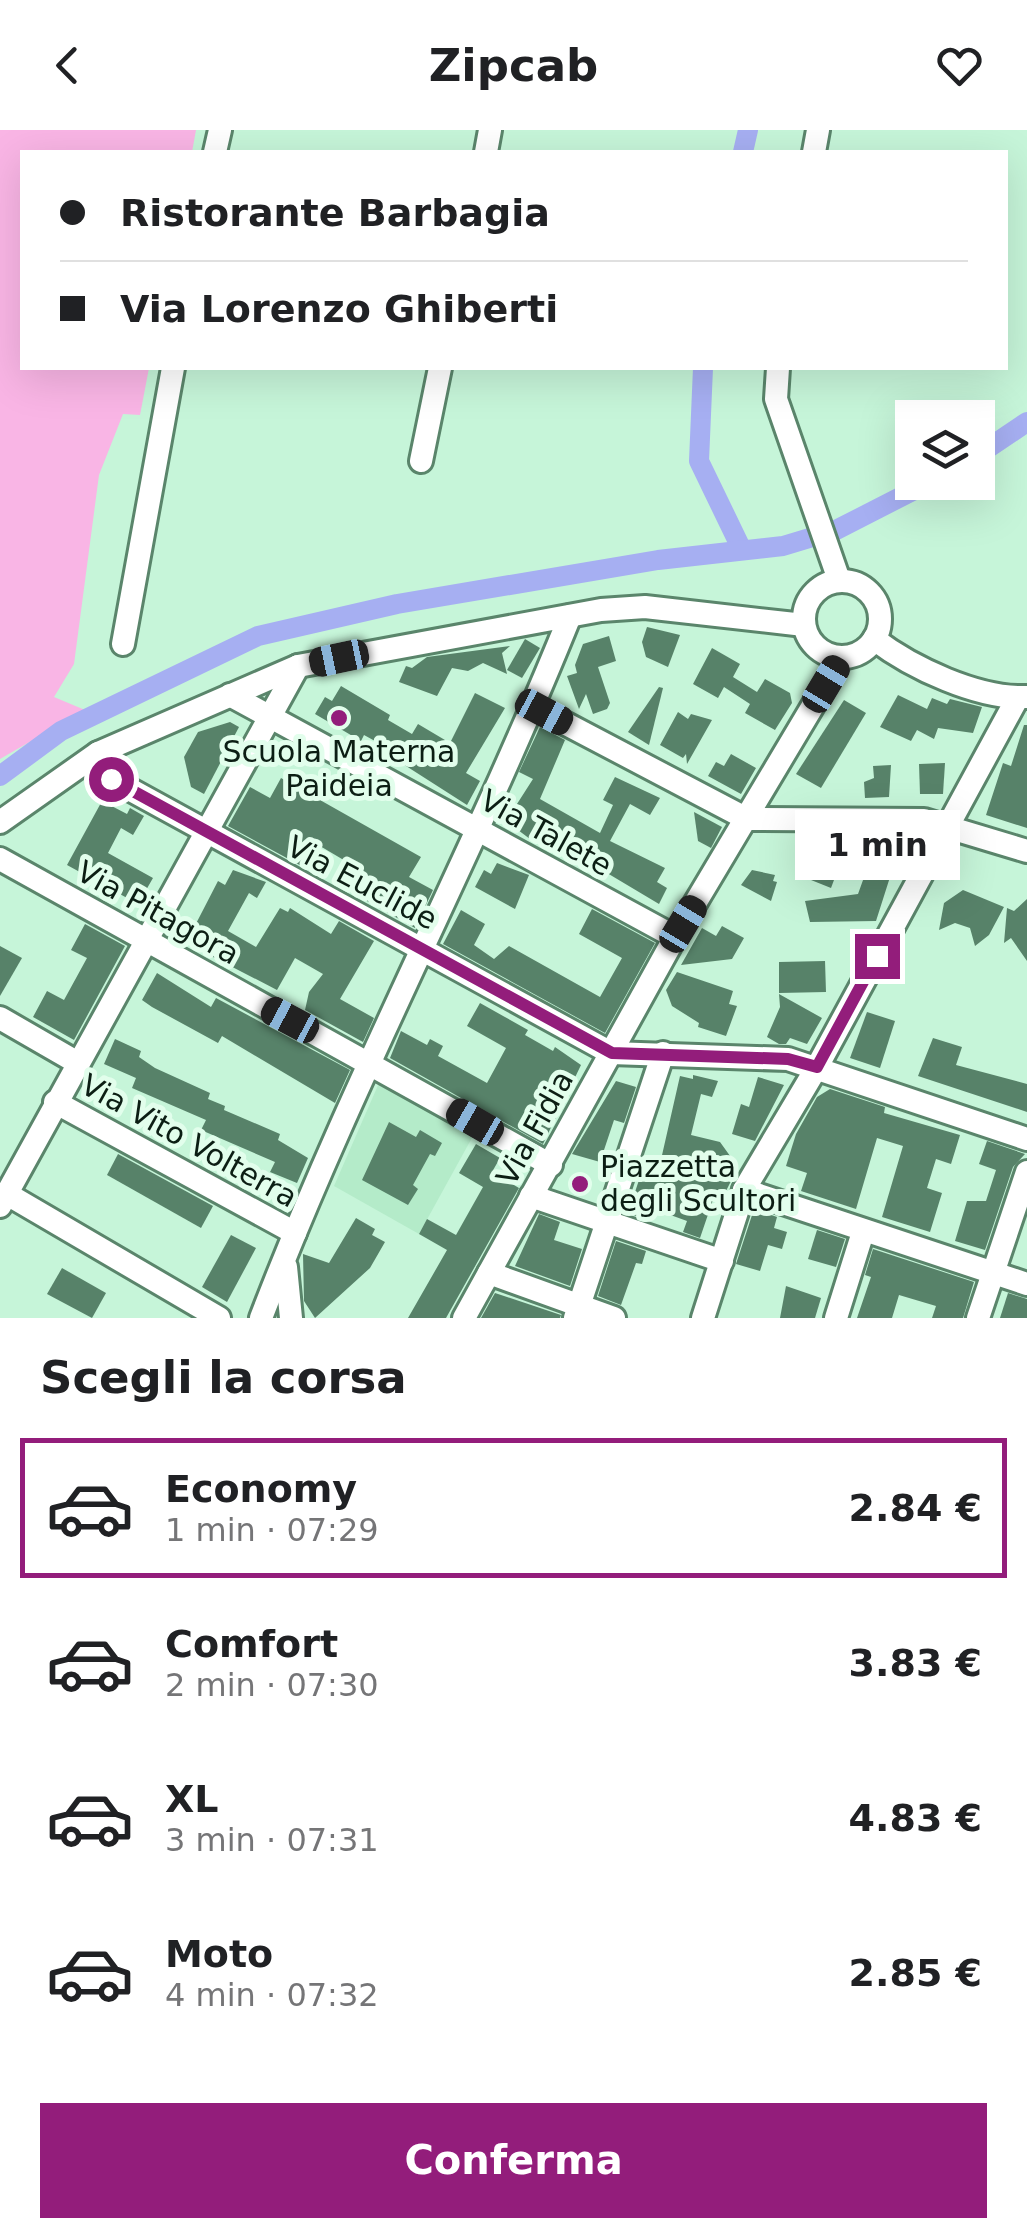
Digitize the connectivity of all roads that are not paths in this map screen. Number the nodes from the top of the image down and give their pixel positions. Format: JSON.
{"nodes":[{"id":1,"x":173,"y":370,"type":"edge"},
{"id":2,"x":440,"y":370,"type":"edge"},
{"id":3,"x":778,"y":370,"type":"edge"},
{"id":4,"x":420,"y":461,"type":"dead end"},
{"id":5,"x":836,"y":569,"type":"junction"},
{"id":6,"x":570,"y":616,"type":"junction"},
{"id":7,"x":804,"y":625,"type":"junction"},
{"id":8,"x":874,"y":639,"type":"junction"},
{"id":9,"x":123,"y":644,"type":"dead end"},
{"id":10,"x":842,"y":657,"type":"junction"},
{"id":11,"x":298,"y":666,"type":"junction"},
{"id":12,"x":230,"y":696,"type":"junction"},
{"id":13,"x":1022,"y":697,"type":"edge"},
{"id":14,"x":534,"y":707,"type":"junction"},
{"id":15,"x":272,"y":714,"type":"junction"},
{"id":16,"x":98,"y":753,"type":"junction"},
{"id":17,"x":747,"y":819,"type":"junction"},
{"id":18,"x":0,"y":822,"type":"edge"},
{"id":19,"x":947,"y":827,"type":"junction"},
{"id":20,"x":474,"y":828,"type":"junction"},
{"id":21,"x":208,"y":834,"type":"junction"},
{"id":22,"x":1027,"y":851,"type":"edge"},
{"id":23,"x":0,"y":859,"type":"edge"},
{"id":24,"x":675,"y":937,"type":"junction"},
{"id":25,"x":146,"y":942,"type":"junction"},
{"id":26,"x":422,"y":949,"type":"junction"},
{"id":27,"x":0,"y":1018,"type":"edge"},
{"id":28,"x":612,"y":1053,"type":"junction"},
{"id":29,"x":663,"y":1053,"type":"junction"},
{"id":30,"x":78,"y":1062,"type":"junction"},
{"id":31,"x":372,"y":1064,"type":"junction"},
{"id":32,"x":817,"y":1067,"type":"junction"},
{"id":33,"x":55,"y":1102,"type":"junction"},
{"id":34,"x":1027,"y":1140,"type":"edge"},
{"id":35,"x":551,"y":1165,"type":"junction"},
{"id":36,"x":9,"y":1168,"type":"edge"},
{"id":37,"x":1027,"y":1172,"type":"edge"},
{"id":38,"x":744,"y":1190,"type":"junction"},
{"id":39,"x":531,"y":1196,"type":"junction"},
{"id":40,"x":3,"y":1200,"type":"edge"},
{"id":41,"x":605,"y":1223,"type":"junction"},
{"id":42,"x":863,"y":1232,"type":"junction"},
{"id":43,"x":290,"y":1243,"type":"junction"},
{"id":44,"x":722,"y":1261,"type":"junction"},
{"id":45,"x":993,"y":1272,"type":"junction"},
{"id":46,"x":489,"y":1274,"type":"junction"},
{"id":47,"x":1027,"y":1284,"type":"edge"},
{"id":48,"x":577,"y":1312,"type":"edge"},
{"id":49,"x":220,"y":1318,"type":"edge"},
{"id":50,"x":262,"y":1318,"type":"edge"},
{"id":51,"x":271,"y":1318,"type":"edge"},
{"id":52,"x":288,"y":1318,"type":"edge"},
{"id":53,"x":464,"y":1318,"type":"edge"},
{"id":54,"x":614,"y":1318,"type":"edge"},
{"id":55,"x":703,"y":1318,"type":"edge"},
{"id":56,"x":836,"y":1318,"type":"edge"},
{"id":57,"x":978,"y":1318,"type":"edge"}],
"edges":[{"from":1,"to":9,"type":"street"},
{"from":2,"to":4,"type":"street"},
{"from":3,"to":5,"type":"street"},
{"from":5,"to":7,"type":"street"},
{"from":5,"to":8,"type":"street"},
{"from":6,"to":7,"type":"street"},
{"from":6,"to":11,"type":"street"},
{"from":6,"to":14,"type":"street"},
{"from":7,"to":10,"type":"street"},
{"from":8,"to":10,"type":"street"},
{"from":8,"to":13,"type":"street"},
{"from":10,"to":17,"type":"street","name":"Via Fidia"},
{"from":11,"to":12,"type":"street"},
{"from":11,"to":15,"type":"street"},
{"from":12,"to":15,"type":"street","name":"Via Talete"},
{"from":12,"to":16,"type":"street"},
{"from":13,"to":19,"type":"street"},
{"from":14,"to":17,"type":"street"},
{"from":14,"to":20,"type":"street"},
{"from":15,"to":20,"type":"street","name":"Via Talete"},
{"from":15,"to":21,"type":"street"},
{"from":16,"to":18,"type":"street"},
{"from":16,"to":21,"type":"street","name":"Via Euclide"},
{"from":17,"to":19,"type":"street"},
{"from":17,"to":24,"type":"street","name":"Via Fidia"},
{"from":19,"to":22,"type":"street"},
{"from":19,"to":32,"type":"street"},
{"from":20,"to":24,"type":"street","name":"Via Talete"},
{"from":20,"to":26,"type":"street"},
{"from":21,"to":25,"type":"street"},
{"from":21,"to":26,"type":"street","name":"Via Euclide"},
{"from":23,"to":25,"type":"street","name":"Via Pitagora"},
{"from":24,"to":28,"type":"street","name":"Via Fidia"},
{"from":25,"to":30,"type":"street"},
{"from":25,"to":31,"type":"street","name":"Via Pitagora"},
{"from":26,"to":28,"type":"street","name":"Via Euclide"},
{"from":26,"to":31,"type":"street"},
{"from":27,"to":30,"type":"street"},
{"from":28,"to":29,"type":"street"},
{"from":28,"to":35,"type":"street","name":"Via Fidia"},
{"from":29,"to":32,"type":"street"},
{"from":29,"to":41,"type":"street"},
{"from":30,"to":33,"type":"street"},
{"from":31,"to":35,"type":"street","name":"Via Pitagora"},
{"from":31,"to":43,"type":"street"},
{"from":32,"to":34,"type":"street"},
{"from":32,"to":38,"type":"street"},
{"from":33,"to":36,"type":"street"},
{"from":33,"to":43,"type":"street","name":"Via Vito Volterra"},
{"from":35,"to":39,"type":"street","name":"Via Fidia"},
{"from":36,"to":40,"type":"street"},
{"from":37,"to":45,"type":"street"},
{"from":38,"to":42,"type":"street"},
{"from":38,"to":44,"type":"street"},
{"from":39,"to":41,"type":"street"},
{"from":39,"to":46,"type":"street","name":"Via Fidia"},
{"from":40,"to":49,"type":"street"},
{"from":41,"to":44,"type":"street"},
{"from":41,"to":48,"type":"street"},
{"from":42,"to":45,"type":"street"},
{"from":42,"to":56,"type":"street"},
{"from":43,"to":50,"type":"street"},
{"from":43,"to":52,"type":"street"},
{"from":44,"to":55,"type":"street"},
{"from":45,"to":47,"type":"street"},
{"from":45,"to":57,"type":"street"},
{"from":46,"to":48,"type":"street"},
{"from":46,"to":53,"type":"street","name":"Via Fidia"},
{"from":48,"to":54,"type":"street"},
{"from":51,"to":52,"type":"street"}]}
